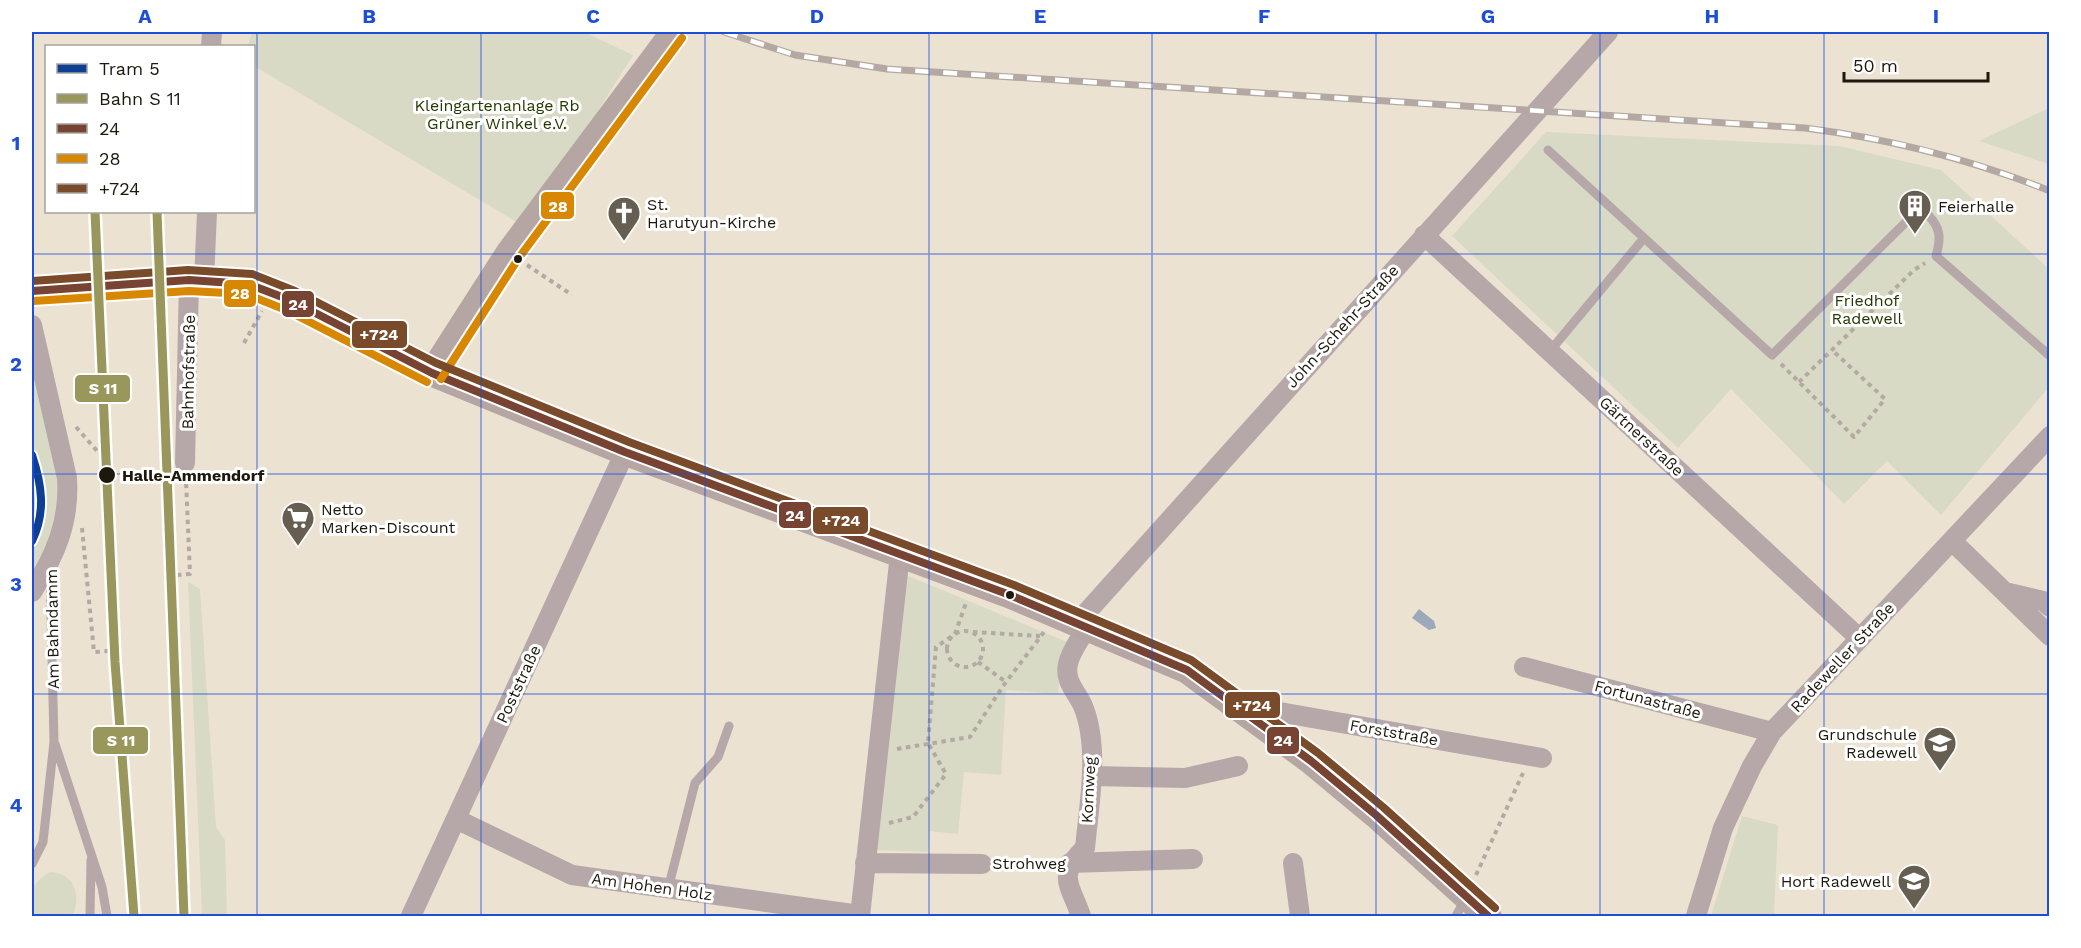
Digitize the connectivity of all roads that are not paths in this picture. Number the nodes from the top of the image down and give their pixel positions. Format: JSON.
{"nodes":[{"id":1,"x":674,"y":32,"type":"edge"},
{"id":2,"x":1608,"y":32,"type":"edge"},
{"id":3,"x":1548,"y":150,"type":"dead end"},
{"id":4,"x":207,"y":213,"type":"edge"},
{"id":5,"x":1424,"y":235,"type":"junction"},
{"id":6,"x":1644,"y":238,"type":"junction"},
{"id":7,"x":197,"y":281,"type":"junction"},
{"id":8,"x":32,"y":291,"type":"edge"},
{"id":9,"x":32,"y":324,"type":"edge"},
{"id":10,"x":1550,"y":351,"type":"junction"},
{"id":11,"x":2049,"y":356,"type":"edge"},
{"id":12,"x":432,"y":373,"type":"junction"},
{"id":13,"x":2049,"y":436,"type":"edge"},
{"id":14,"x":625,"y":452,"type":"junction"},
{"id":15,"x":185,"y":463,"type":"road end"},
{"id":16,"x":1952,"y":542,"type":"junction"},
{"id":17,"x":900,"y":554,"type":"junction"},
{"id":18,"x":50,"y":564,"type":"junction"},
{"id":19,"x":2002,"y":591,"type":"junction"},
{"id":20,"x":32,"y":592,"type":"edge"},
{"id":21,"x":2049,"y":607,"type":"edge"},
{"id":22,"x":1074,"y":621,"type":"junction"},
{"id":23,"x":2049,"y":636,"type":"edge"},
{"id":24,"x":1858,"y":637,"type":"junction"},
{"id":25,"x":1524,"y":667,"type":"dead end"},
{"id":26,"x":1246,"y":712,"type":"junction"},
{"id":27,"x":729,"y":726,"type":"dead end"},
{"id":28,"x":1772,"y":732,"type":"junction"},
{"id":29,"x":54,"y":742,"type":"junction"},
{"id":30,"x":1536,"y":757,"type":"road end"},
{"id":31,"x":1238,"y":766,"type":"dead end"},
{"id":32,"x":1092,"y":776,"type":"junction"},
{"id":33,"x":456,"y":819,"type":"junction"},
{"id":34,"x":92,"y":852,"type":"junction"},
{"id":35,"x":1193,"y":859,"type":"dead end"},
{"id":36,"x":865,"y":863,"type":"junction"},
{"id":37,"x":1070,"y":863,"type":"junction"},
{"id":38,"x":1293,"y":863,"type":"dead end"},
{"id":39,"x":32,"y":864,"type":"edge"},
{"id":40,"x":982,"y":864,"type":"road end"},
{"id":41,"x":668,"y":889,"type":"junction"},
{"id":42,"x":1461,"y":908,"type":"edge"},
{"id":43,"x":90,"y":916,"type":"edge"},
{"id":44,"x":107,"y":916,"type":"edge"},
{"id":45,"x":411,"y":916,"type":"edge"},
{"id":46,"x":860,"y":916,"type":"edge"},
{"id":47,"x":1081,"y":916,"type":"edge"},
{"id":48,"x":1300,"y":916,"type":"edge"},
{"id":49,"x":1488,"y":916,"type":"edge"},
{"id":50,"x":1696,"y":916,"type":"edge"}],
"edges":[{"from":1,"to":12,"type":"main road"},
{"from":2,"to":5,"type":"street","name":"John-Schehr-Straße"},
{"from":3,"to":6,"type":"lane"},
{"from":4,"to":7,"type":"street","name":"Bahnhofstraße"},
{"from":5,"to":10,"type":"street","name":"Gärtnerstraße"},
{"from":5,"to":22,"type":"street","name":"John-Schehr-Straße"},
{"from":6,"to":10,"type":"lane"},
{"from":6,"to":11,"type":"lane"},
{"from":7,"to":8,"type":"main road"},
{"from":7,"to":12,"type":"main road"},
{"from":7,"to":15,"type":"street","name":"Bahnhofstraße"},
{"from":9,"to":18,"type":"street","name":"Am Bahndamm"},
{"from":10,"to":24,"type":"street","name":"Gärtnerstraße"},
{"from":12,"to":14,"type":"main road"},
{"from":13,"to":16,"type":"street","name":"Radeweller Straße"},
{"from":14,"to":17,"type":"main road"},
{"from":14,"to":33,"type":"street","name":"Poststraße"},
{"from":16,"to":19,"type":"street"},
{"from":16,"to":24,"type":"street","name":"Radeweller Straße"},
{"from":17,"to":22,"type":"main road"},
{"from":17,"to":36,"type":"street","name":"Am Hohen Holz"},
{"from":18,"to":20,"type":"street"},
{"from":18,"to":29,"type":"lane","name":"Am Bahndamm"},
{"from":19,"to":21,"type":"street"},
{"from":19,"to":23,"type":"street"},
{"from":22,"to":26,"type":"main road"},
{"from":22,"to":32,"type":"street","name":"Kornweg"},
{"from":24,"to":28,"type":"street","name":"Radeweller Straße"},
{"from":25,"to":28,"type":"street","name":"Fortunastraße"},
{"from":26,"to":30,"type":"street","name":"Forststraße"},
{"from":26,"to":42,"type":"main road"},
{"from":27,"to":41,"type":"lane"},
{"from":28,"to":50,"type":"street","name":"Radeweller Straße"},
{"from":29,"to":34,"type":"lane"},
{"from":29,"to":39,"type":"lane","name":"Am Bahndamm"},
{"from":31,"to":32,"type":"street"},
{"from":32,"to":37,"type":"street","name":"Kornweg"},
{"from":33,"to":41,"type":"street","name":"Am Hohen Holz"},
{"from":33,"to":45,"type":"street","name":"Poststraße"},
{"from":34,"to":43,"type":"lane"},
{"from":34,"to":44,"type":"lane"},
{"from":35,"to":37,"type":"street","name":"Strohweg"},
{"from":36,"to":40,"type":"street","name":"Strohweg"},
{"from":36,"to":46,"type":"street","name":"Am Hohen Holz"},
{"from":37,"to":47,"type":"street"},
{"from":38,"to":48,"type":"street"},
{"from":41,"to":46,"type":"street","name":"Am Hohen Holz"},
{"from":42,"to":49,"type":"main road"}]}
